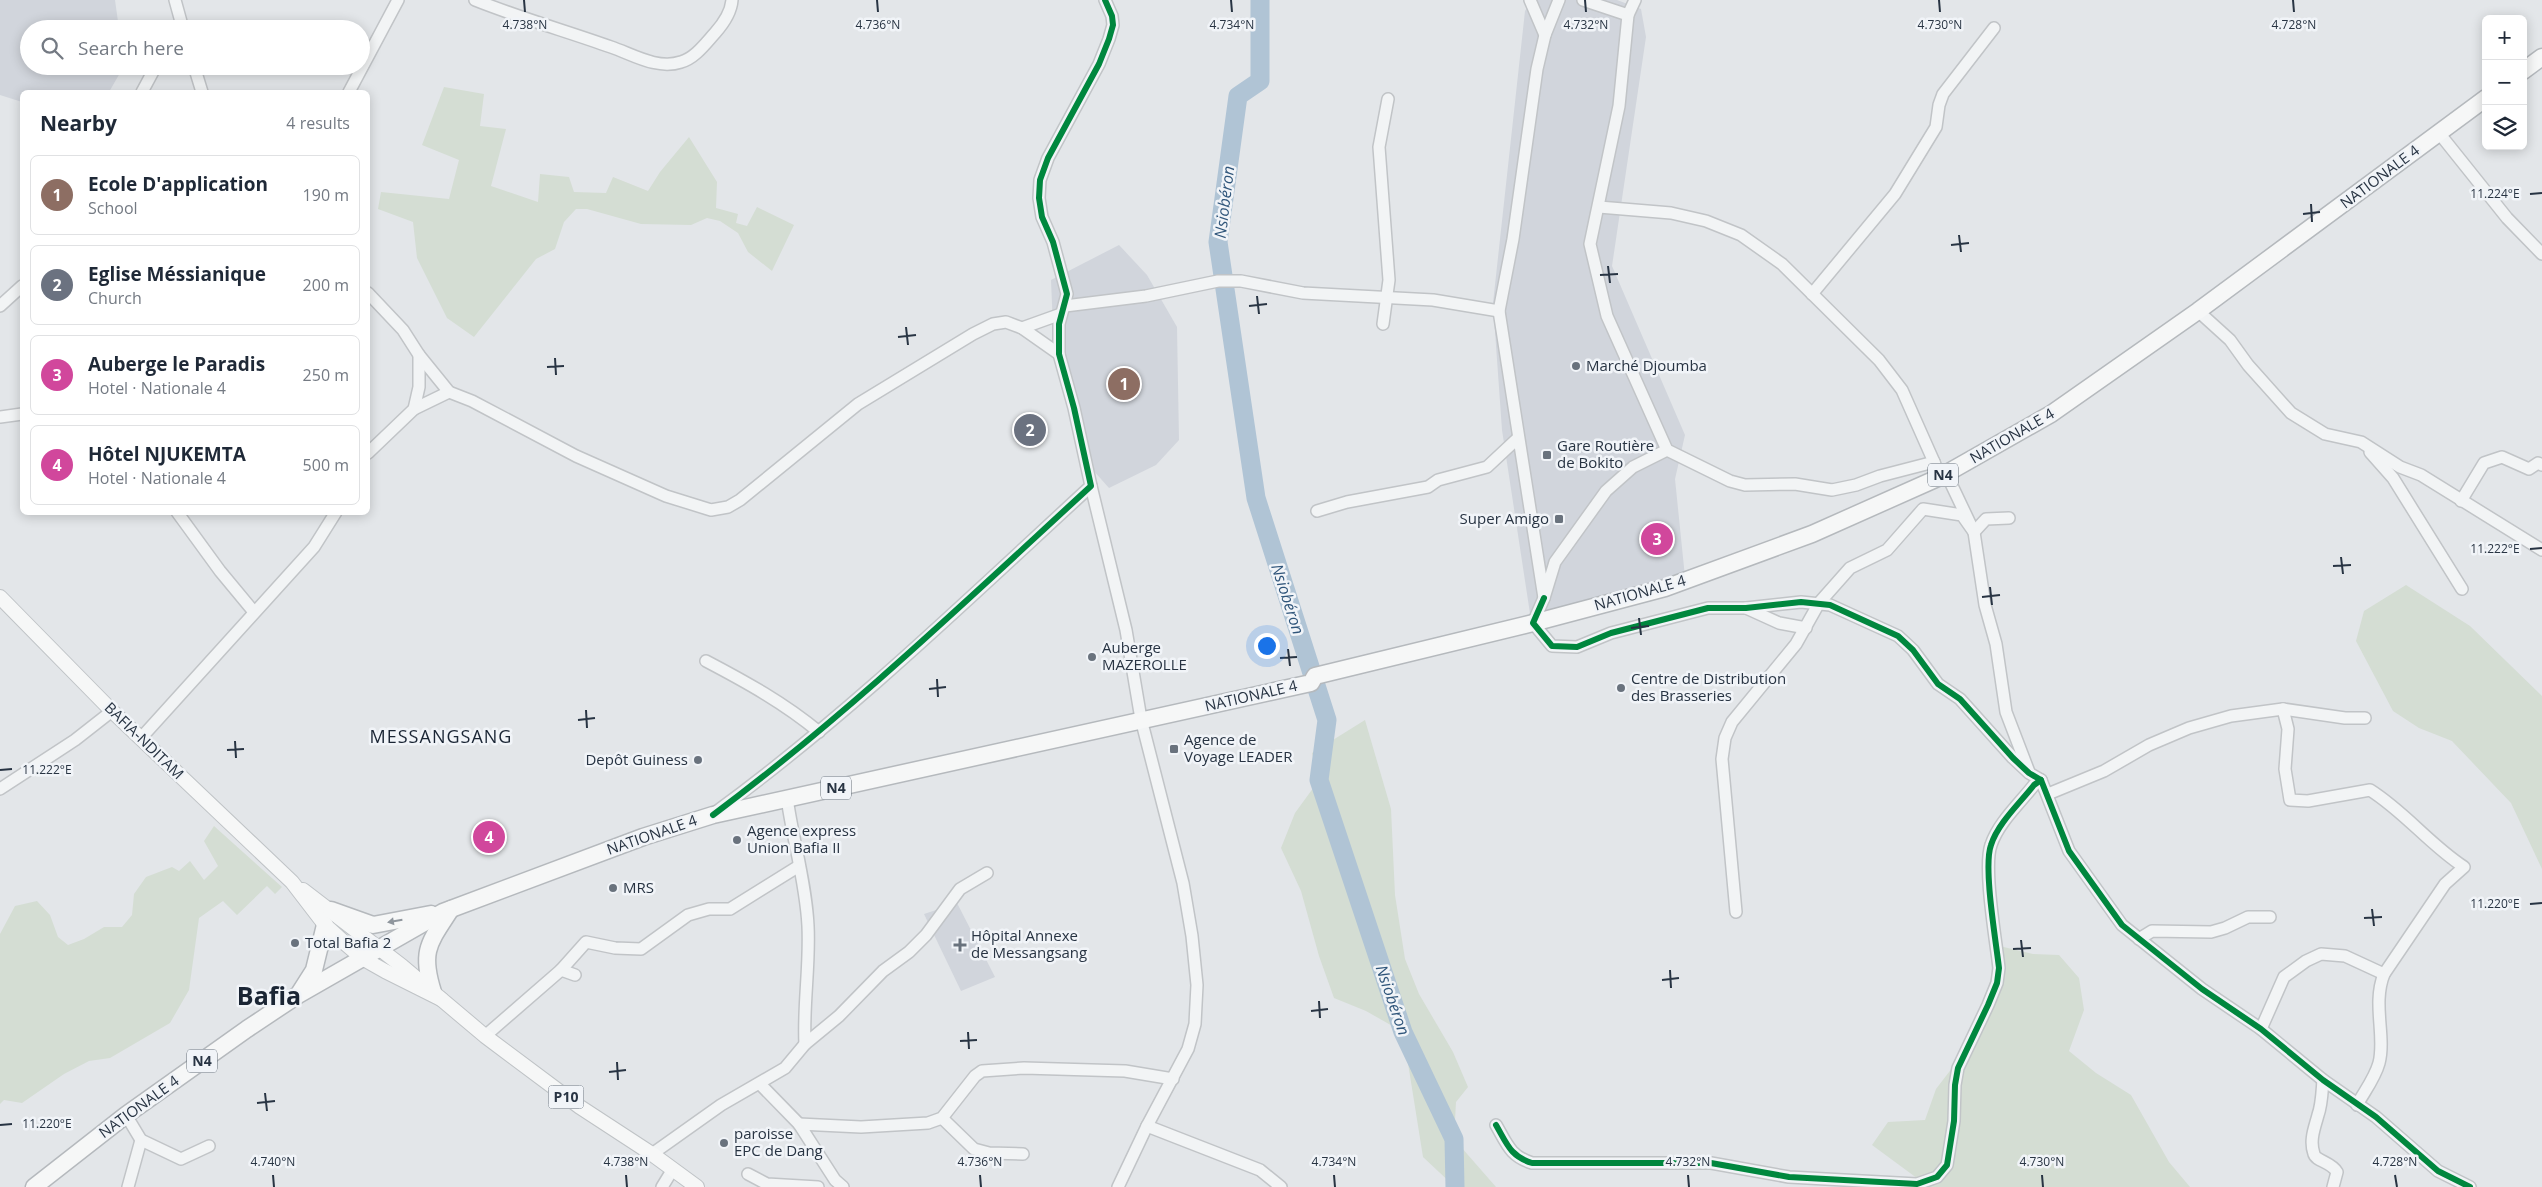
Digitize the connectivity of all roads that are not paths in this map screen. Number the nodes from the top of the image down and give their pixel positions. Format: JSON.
{"nodes":[{"id":1,"x":175,"y":0,"type":"edge"},
{"id":2,"x":398,"y":0,"type":"edge"},
{"id":3,"x":475,"y":0,"type":"edge"},
{"id":4,"x":732,"y":0,"type":"edge"},
{"id":5,"x":1104,"y":0,"type":"edge"},
{"id":6,"x":1530,"y":0,"type":"edge"},
{"id":7,"x":1559,"y":0,"type":"edge"},
{"id":8,"x":1583,"y":0,"type":"edge"},
{"id":9,"x":1635,"y":0,"type":"edge"},
{"id":10,"x":1628,"y":15,"type":"junction"},
{"id":11,"x":179,"y":20,"type":"edge"},
{"id":12,"x":1994,"y":28,"type":"dead end"},
{"id":13,"x":1545,"y":35,"type":"junction"},
{"id":14,"x":370,"y":53,"type":"edge"},
{"id":15,"x":2542,"y":57,"type":"edge"},
{"id":16,"x":2527,"y":68,"type":"edge"},
{"id":17,"x":151,"y":75,"type":"edge"},
{"id":18,"x":197,"y":75,"type":"edge"},
{"id":19,"x":358,"y":75,"type":"edge"},
{"id":20,"x":143,"y":90,"type":"edge"},
{"id":21,"x":201,"y":90,"type":"edge"},
{"id":22,"x":350,"y":90,"type":"edge"},
{"id":23,"x":1388,"y":99,"type":"dead end"},
{"id":24,"x":2482,"y":101,"type":"edge"},
{"id":25,"x":2440,"y":133,"type":"junction"},
{"id":26,"x":1599,"y":207,"type":"junction"},
{"id":27,"x":2542,"y":254,"type":"edge"},
{"id":28,"x":20,"y":288,"type":"edge"},
{"id":29,"x":1812,"y":294,"type":"junction"},
{"id":30,"x":370,"y":296,"type":"edge"},
{"id":31,"x":1388,"y":297,"type":"junction"},
{"id":32,"x":0,"y":306,"type":"edge"},
{"id":33,"x":1063,"y":310,"type":"junction"},
{"id":34,"x":1499,"y":311,"type":"junction"},
{"id":35,"x":2198,"y":311,"type":"junction"},
{"id":36,"x":1383,"y":324,"type":"dead end"},
{"id":37,"x":1022,"y":328,"type":"junction"},
{"id":38,"x":1059,"y":354,"type":"junction"},
{"id":39,"x":419,"y":355,"type":"junction"},
{"id":40,"x":449,"y":392,"type":"junction"},
{"id":41,"x":414,"y":409,"type":"junction"},
{"id":42,"x":20,"y":414,"type":"edge"},
{"id":43,"x":0,"y":417,"type":"edge"},
{"id":44,"x":1518,"y":438,"type":"junction"},
{"id":45,"x":2361,"y":442,"type":"junction"},
{"id":46,"x":370,"y":450,"type":"edge"},
{"id":47,"x":1667,"y":450,"type":"junction"},
{"id":48,"x":2542,"y":465,"type":"edge"},
{"id":49,"x":1940,"y":471,"type":"junction"},
{"id":50,"x":1091,"y":486,"type":"junction"},
{"id":51,"x":2460,"y":501,"type":"junction"},
{"id":52,"x":1317,"y":511,"type":"dead end"},
{"id":53,"x":179,"y":515,"type":"edge"},
{"id":54,"x":334,"y":515,"type":"edge"},
{"id":55,"x":2009,"y":518,"type":"dead end"},
{"id":56,"x":1974,"y":532,"type":"junction"},
{"id":57,"x":2542,"y":550,"type":"edge"},
{"id":58,"x":2462,"y":590,"type":"dead end"},
{"id":59,"x":0,"y":597,"type":"edge"},
{"id":60,"x":1544,"y":598,"type":"junction"},
{"id":61,"x":1819,"y":603,"type":"junction"},
{"id":62,"x":1746,"y":608,"type":"junction"},
{"id":63,"x":254,"y":612,"type":"junction"},
{"id":64,"x":1533,"y":623,"type":"junction"},
{"id":65,"x":1806,"y":628,"type":"junction"},
{"id":66,"x":706,"y":660,"type":"dead end"},
{"id":67,"x":2284,"y":709,"type":"junction"},
{"id":68,"x":112,"y":711,"type":"junction"},
{"id":69,"x":2365,"y":718,"type":"dead end"},
{"id":70,"x":1141,"y":719,"type":"junction"},
{"id":71,"x":819,"y":732,"type":"junction"},
{"id":72,"x":141,"y":738,"type":"junction"},
{"id":73,"x":2029,"y":773,"type":"junction"},
{"id":74,"x":2041,"y":780,"type":"junction"},
{"id":75,"x":0,"y":789,"type":"edge"},
{"id":76,"x":2048,"y":794,"type":"junction"},
{"id":77,"x":788,"y":798,"type":"junction"},
{"id":78,"x":713,"y":815,"type":"junction"},
{"id":79,"x":799,"y":866,"type":"junction"},
{"id":80,"x":987,"y":873,"type":"dead end"},
{"id":81,"x":447,"y":910,"type":"junction"},
{"id":82,"x":1736,"y":912,"type":"dead end"},
{"id":83,"x":2270,"y":917,"type":"dead end"},
{"id":84,"x":328,"y":918,"type":"junction"},
{"id":85,"x":2139,"y":939,"type":"junction"},
{"id":86,"x":380,"y":948,"type":"junction"},
{"id":87,"x":362,"y":958,"type":"junction"},
{"id":88,"x":561,"y":970,"type":"junction"},
{"id":89,"x":2384,"y":974,"type":"junction"},
{"id":90,"x":575,"y":976,"type":"dead end"},
{"id":91,"x":298,"y":995,"type":"junction"},
{"id":92,"x":437,"y":995,"type":"junction"},
{"id":93,"x":2261,"y":1029,"type":"junction"},
{"id":94,"x":485,"y":1036,"type":"junction"},
{"id":95,"x":806,"y":1044,"type":"junction"},
{"id":96,"x":1174,"y":1079,"type":"junction"},
{"id":97,"x":2324,"y":1080,"type":"junction"},
{"id":98,"x":760,"y":1084,"type":"junction"},
{"id":99,"x":2357,"y":1105,"type":"junction"},
{"id":100,"x":126,"y":1115,"type":"junction"},
{"id":101,"x":942,"y":1118,"type":"junction"},
{"id":102,"x":799,"y":1124,"type":"junction"},
{"id":103,"x":1496,"y":1125,"type":"dead end"},
{"id":104,"x":1147,"y":1126,"type":"junction"},
{"id":105,"x":141,"y":1140,"type":"junction"},
{"id":106,"x":209,"y":1146,"type":"dead end"},
{"id":107,"x":652,"y":1154,"type":"junction"},
{"id":108,"x":1023,"y":1154,"type":"dead end"},
{"id":109,"x":673,"y":1169,"type":"junction"},
{"id":110,"x":748,"y":1174,"type":"dead end"},
{"id":111,"x":34,"y":1187,"type":"edge"},
{"id":112,"x":128,"y":1187,"type":"edge"},
{"id":113,"x":662,"y":1187,"type":"edge"},
{"id":114,"x":697,"y":1187,"type":"edge"},
{"id":115,"x":818,"y":1187,"type":"edge"},
{"id":116,"x":843,"y":1187,"type":"edge"},
{"id":117,"x":1118,"y":1187,"type":"edge"},
{"id":118,"x":1281,"y":1187,"type":"edge"},
{"id":119,"x":2333,"y":1187,"type":"edge"},
{"id":120,"x":2470,"y":1187,"type":"edge"}],
"edges":[{"from":1,"to":11,"type":"street"},
{"from":2,"to":14,"type":"street"},
{"from":3,"to":4,"type":"street"},
{"from":5,"to":33,"type":"street"},
{"from":6,"to":13,"type":"street"},
{"from":7,"to":13,"type":"street"},
{"from":8,"to":10,"type":"street"},
{"from":9,"to":10,"type":"street"},
{"from":10,"to":26,"type":"street"},
{"from":12,"to":29,"type":"street"},
{"from":13,"to":34,"type":"street"},
{"from":15,"to":16,"type":"highway"},
{"from":17,"to":20,"type":"street"},
{"from":18,"to":21,"type":"street"},
{"from":19,"to":22,"type":"street"},
{"from":23,"to":31,"type":"street"},
{"from":24,"to":25,"type":"highway","name":"NATIONALE 4","number":"N4"},
{"from":25,"to":27,"type":"street"},
{"from":25,"to":35,"type":"highway","name":"NATIONALE 4","number":"N4"},
{"from":26,"to":29,"type":"street"},
{"from":26,"to":47,"type":"street"},
{"from":28,"to":32,"type":"street"},
{"from":29,"to":49,"type":"street"},
{"from":30,"to":39,"type":"street"},
{"from":31,"to":33,"type":"street"},
{"from":31,"to":34,"type":"street"},
{"from":31,"to":36,"type":"street"},
{"from":33,"to":37,"type":"street"},
{"from":33,"to":38,"type":"street"},
{"from":34,"to":44,"type":"street"},
{"from":35,"to":45,"type":"street"},
{"from":35,"to":49,"type":"highway","name":"NATIONALE 4","number":"N4"},
{"from":37,"to":38,"type":"street"},
{"from":37,"to":40,"type":"street"},
{"from":38,"to":50,"type":"street"},
{"from":39,"to":40,"type":"street"},
{"from":39,"to":41,"type":"street"},
{"from":40,"to":41,"type":"street"},
{"from":41,"to":46,"type":"street"},
{"from":42,"to":43,"type":"street"},
{"from":44,"to":52,"type":"street"},
{"from":44,"to":60,"type":"street"},
{"from":45,"to":51,"type":"street"},
{"from":45,"to":58,"type":"street"},
{"from":47,"to":49,"type":"street"},
{"from":47,"to":60,"type":"street"},
{"from":48,"to":51,"type":"street"},
{"from":49,"to":56,"type":"street"},
{"from":49,"to":64,"type":"highway","name":"NATIONALE 4","number":"N4"},
{"from":50,"to":70,"type":"street"},
{"from":50,"to":71,"type":"street"},
{"from":51,"to":57,"type":"street"},
{"from":53,"to":63,"type":"street"},
{"from":54,"to":63,"type":"street"},
{"from":55,"to":56,"type":"street"},
{"from":56,"to":61,"type":"street"},
{"from":56,"to":73,"type":"street"},
{"from":59,"to":68,"type":"main road","name":"BAFIA-NDITAM"},
{"from":60,"to":64,"type":"street"},
{"from":61,"to":62,"type":"street"},
{"from":61,"to":65,"type":"street"},
{"from":61,"to":73,"type":"street"},
{"from":62,"to":64,"type":"street"},
{"from":62,"to":65,"type":"street"},
{"from":63,"to":72,"type":"street"},
{"from":64,"to":70,"type":"highway","name":"NATIONALE 4","number":"N4"},
{"from":65,"to":82,"type":"street"},
{"from":66,"to":71,"type":"street"},
{"from":67,"to":69,"type":"street"},
{"from":67,"to":76,"type":"street"},
{"from":67,"to":89,"type":"street"},
{"from":68,"to":72,"type":"main road","name":"BAFIA-NDITAM"},
{"from":68,"to":75,"type":"street"},
{"from":70,"to":77,"type":"highway","name":"NATIONALE 4","number":"N4"},
{"from":70,"to":96,"type":"street"},
{"from":71,"to":78,"type":"street"},
{"from":72,"to":84,"type":"main road","name":"BAFIA-NDITAM"},
{"from":73,"to":74,"type":"street"},
{"from":74,"to":76,"type":"street"},
{"from":74,"to":103,"type":"street"},
{"from":76,"to":85,"type":"street"},
{"from":77,"to":78,"type":"highway","name":"NATIONALE 4","number":"N4"},
{"from":77,"to":79,"type":"street"},
{"from":78,"to":81,"type":"highway","name":"NATIONALE 4","number":"N4"},
{"from":79,"to":88,"type":"street"},
{"from":79,"to":95,"type":"street"},
{"from":80,"to":95,"type":"street"},
{"from":81,"to":84,"type":"highway","one_way":true},
{"from":81,"to":86,"type":"highway","name":"NATIONALE 4","number":"N4"},
{"from":81,"to":92,"type":"highway"},
{"from":83,"to":85,"type":"street"},
{"from":84,"to":86,"type":"main road"},
{"from":84,"to":87,"type":"main road"},
{"from":84,"to":91,"type":"highway"},
{"from":85,"to":93,"type":"street"},
{"from":86,"to":87,"type":"highway","name":"NATIONALE 4","number":"N4"},
{"from":86,"to":92,"type":"main road","number":"P10"},
{"from":87,"to":91,"type":"highway","name":"NATIONALE 4","number":"N4"},
{"from":87,"to":92,"type":"main road","number":"P10"},
{"from":88,"to":90,"type":"street"},
{"from":88,"to":94,"type":"street"},
{"from":89,"to":93,"type":"street"},
{"from":89,"to":99,"type":"street"},
{"from":91,"to":100,"type":"highway","name":"NATIONALE 4","number":"N4"},
{"from":92,"to":94,"type":"main road","number":"P10"},
{"from":93,"to":97,"type":"street"},
{"from":94,"to":107,"type":"main road","number":"P10"},
{"from":95,"to":98,"type":"street"},
{"from":96,"to":101,"type":"street"},
{"from":96,"to":104,"type":"street"},
{"from":97,"to":99,"type":"street"},
{"from":97,"to":119,"type":"street"},
{"from":98,"to":102,"type":"street"},
{"from":98,"to":107,"type":"street"},
{"from":99,"to":120,"type":"street"},
{"from":100,"to":105,"type":"street"},
{"from":100,"to":111,"type":"highway","name":"NATIONALE 4","number":"N4"},
{"from":101,"to":102,"type":"street"},
{"from":101,"to":108,"type":"street"},
{"from":102,"to":116,"type":"street"},
{"from":104,"to":117,"type":"street"},
{"from":104,"to":118,"type":"street"},
{"from":105,"to":106,"type":"street"},
{"from":105,"to":112,"type":"street"},
{"from":107,"to":109,"type":"main road","number":"P10"},
{"from":109,"to":113,"type":"street"},
{"from":109,"to":114,"type":"main road","number":"P10"},
{"from":110,"to":115,"type":"street"}]}
